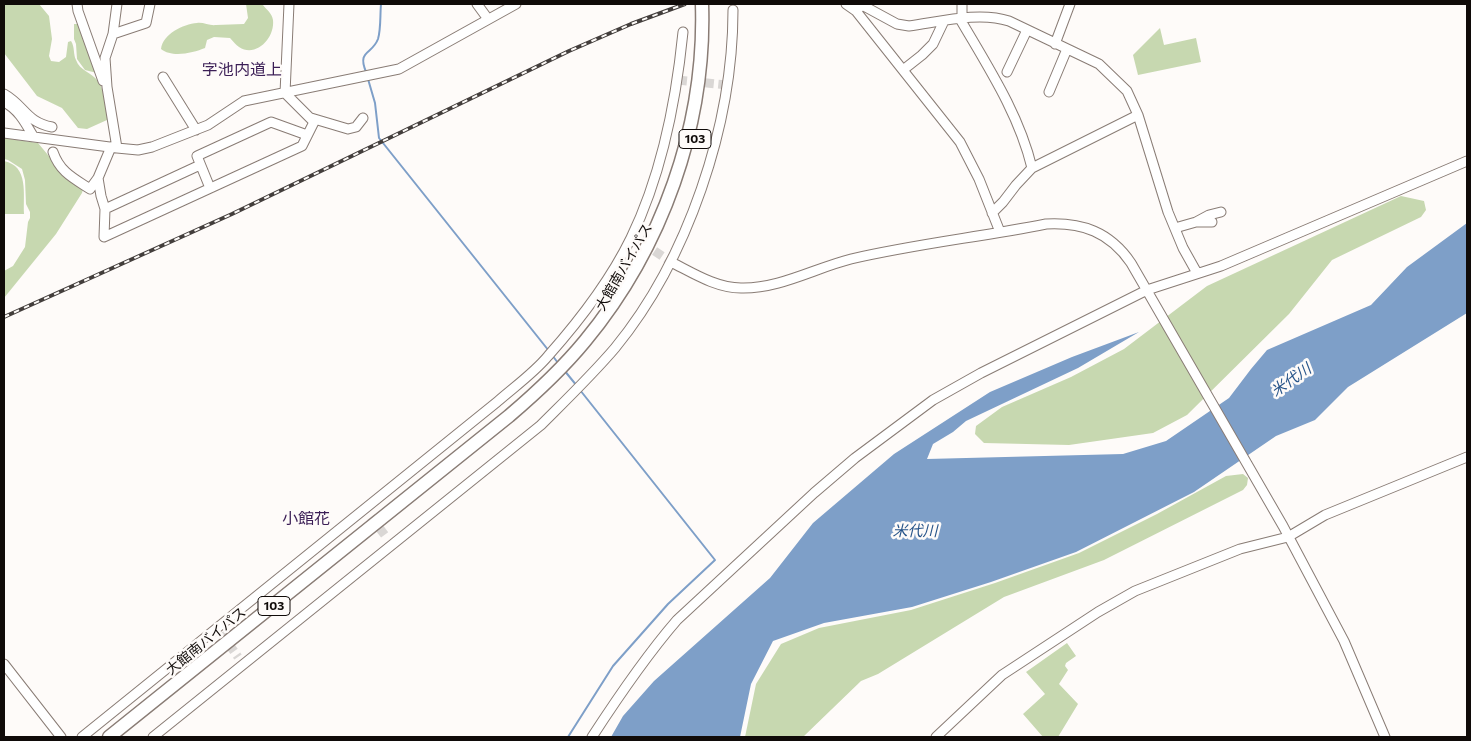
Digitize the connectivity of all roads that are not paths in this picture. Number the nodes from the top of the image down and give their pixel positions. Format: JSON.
{"nodes":[{"id":1,"x":77,"y":4,"type":"edge"},
{"id":2,"x":116,"y":4,"type":"edge"},
{"id":3,"x":150,"y":4,"type":"edge"},
{"id":4,"x":289,"y":4,"type":"edge"},
{"id":5,"x":477,"y":4,"type":"edge"},
{"id":6,"x":516,"y":4,"type":"edge"},
{"id":7,"x":846,"y":4,"type":"edge"},
{"id":8,"x":962,"y":4,"type":"edge"},
{"id":9,"x":1070,"y":4,"type":"edge"},
{"id":10,"x":706,"y":8,"type":"edge"},
{"id":11,"x":733,"y":10,"type":"dead end"},
{"id":12,"x":856,"y":11,"type":"junction"},
{"id":13,"x":488,"y":19,"type":"junction"},
{"id":14,"x":961,"y":19,"type":"junction"},
{"id":15,"x":944,"y":21,"type":"junction"},
{"id":16,"x":1027,"y":30,"type":"junction"},
{"id":17,"x":683,"y":32,"type":"dead end"},
{"id":18,"x":113,"y":34,"type":"junction"},
{"id":19,"x":1055,"y":44,"type":"junction"},
{"id":20,"x":1067,"y":49,"type":"junction"},
{"id":21,"x":903,"y":70,"type":"junction"},
{"id":22,"x":1007,"y":72,"type":"dead end"},
{"id":23,"x":163,"y":77,"type":"dead end"},
{"id":24,"x":285,"y":92,"type":"junction"},
{"id":25,"x":1049,"y":92,"type":"dead end"},
{"id":26,"x":4,"y":94,"type":"edge"},
{"id":27,"x":108,"y":96,"type":"junction"},
{"id":28,"x":4,"y":102,"type":"edge"},
{"id":29,"x":1138,"y":115,"type":"junction"},
{"id":30,"x":311,"y":118,"type":"junction"},
{"id":31,"x":363,"y":118,"type":"dead end"},
{"id":32,"x":52,"y":127,"type":"dead end"},
{"id":33,"x":196,"y":130,"type":"junction"},
{"id":34,"x":4,"y":132,"type":"edge"},
{"id":35,"x":307,"y":135,"type":"junction"},
{"id":36,"x":33,"y":136,"type":"junction"},
{"id":37,"x":114,"y":148,"type":"junction"},
{"id":38,"x":53,"y":152,"type":"dead end"},
{"id":39,"x":1467,"y":161,"type":"edge"},
{"id":40,"x":200,"y":165,"type":"junction"},
{"id":41,"x":1032,"y":168,"type":"junction"},
{"id":42,"x":98,"y":178,"type":"junction"},
{"id":43,"x":210,"y":188,"type":"junction"},
{"id":44,"x":105,"y":209,"type":"junction"},
{"id":45,"x":1221,"y":212,"type":"dead end"},
{"id":46,"x":992,"y":213,"type":"junction"},
{"id":47,"x":1196,"y":222,"type":"junction"},
{"id":48,"x":1212,"y":222,"type":"dead end"},
{"id":49,"x":1175,"y":228,"type":"junction"},
{"id":50,"x":1000,"y":232,"type":"junction"},
{"id":51,"x":671,"y":262,"type":"junction"},
{"id":52,"x":1197,"y":273,"type":"junction"},
{"id":53,"x":1149,"y":293,"type":"junction"},
{"id":54,"x":1467,"y":457,"type":"edge"},
{"id":55,"x":364,"y":509,"type":"junction"},
{"id":56,"x":371,"y":517,"type":"tunnel mouth"},
{"id":57,"x":1288,"y":537,"type":"junction"},
{"id":58,"x":4,"y":664,"type":"edge"},
{"id":59,"x":61,"y":737,"type":"edge"},
{"id":60,"x":82,"y":737,"type":"edge"},
{"id":61,"x":109,"y":737,"type":"edge"},
{"id":62,"x":153,"y":737,"type":"edge"},
{"id":63,"x":592,"y":737,"type":"edge"},
{"id":64,"x":936,"y":737,"type":"edge"},
{"id":65,"x":1385,"y":737,"type":"edge"}],
"edges":[{"from":1,"to":27,"type":"street"},
{"from":2,"to":18,"type":"street"},
{"from":3,"to":18,"type":"street"},
{"from":4,"to":24,"type":"street"},
{"from":5,"to":13,"type":"street"},
{"from":6,"to":13,"type":"street"},
{"from":7,"to":12,"type":"street"},
{"from":8,"to":14,"type":"street"},
{"from":9,"to":19,"type":"street"},
{"from":10,"to":61,"type":"highway","name":"大館南バイパス","number":"103"},
{"from":11,"to":51,"type":"street"},
{"from":12,"to":15,"type":"street"},
{"from":12,"to":21,"type":"street"},
{"from":13,"to":24,"type":"street"},
{"from":14,"to":15,"type":"street"},
{"from":14,"to":16,"type":"street"},
{"from":14,"to":41,"type":"street"},
{"from":15,"to":21,"type":"street"},
{"from":16,"to":19,"type":"street"},
{"from":16,"to":22,"type":"street"},
{"from":17,"to":55,"type":"street"},
{"from":18,"to":27,"type":"street"},
{"from":19,"to":20,"type":"street"},
{"from":20,"to":25,"type":"street"},
{"from":20,"to":29,"type":"street"},
{"from":21,"to":46,"type":"street"},
{"from":23,"to":33,"type":"street"},
{"from":24,"to":30,"type":"street"},
{"from":24,"to":33,"type":"street"},
{"from":26,"to":32,"type":"street"},
{"from":27,"to":37,"type":"street"},
{"from":28,"to":36,"type":"street"},
{"from":29,"to":41,"type":"street"},
{"from":29,"to":49,"type":"street"},
{"from":30,"to":31,"type":"street"},
{"from":30,"to":35,"type":"street"},
{"from":33,"to":37,"type":"street"},
{"from":34,"to":36,"type":"street"},
{"from":35,"to":40,"type":"street"},
{"from":35,"to":43,"type":"street"},
{"from":36,"to":37,"type":"street"},
{"from":37,"to":42,"type":"street"},
{"from":38,"to":42,"type":"street"},
{"from":39,"to":52,"type":"street"},
{"from":40,"to":43,"type":"street"},
{"from":40,"to":44,"type":"street"},
{"from":41,"to":46,"type":"street"},
{"from":42,"to":44,"type":"street"},
{"from":43,"to":44,"type":"street"},
{"from":45,"to":47,"type":"street"},
{"from":46,"to":50,"type":"street"},
{"from":47,"to":48,"type":"street"},
{"from":47,"to":49,"type":"street"},
{"from":49,"to":52,"type":"street"},
{"from":50,"to":51,"type":"street"},
{"from":50,"to":53,"type":"street"},
{"from":51,"to":62,"type":"street"},
{"from":52,"to":53,"type":"street"},
{"from":53,"to":57,"type":"street"},
{"from":53,"to":63,"type":"street"},
{"from":54,"to":57,"type":"street"},
{"from":55,"to":56,"type":"street"},
{"from":55,"to":60,"type":"street"},
{"from":57,"to":64,"type":"street"},
{"from":57,"to":65,"type":"street"},
{"from":58,"to":59,"type":"street"}]}
